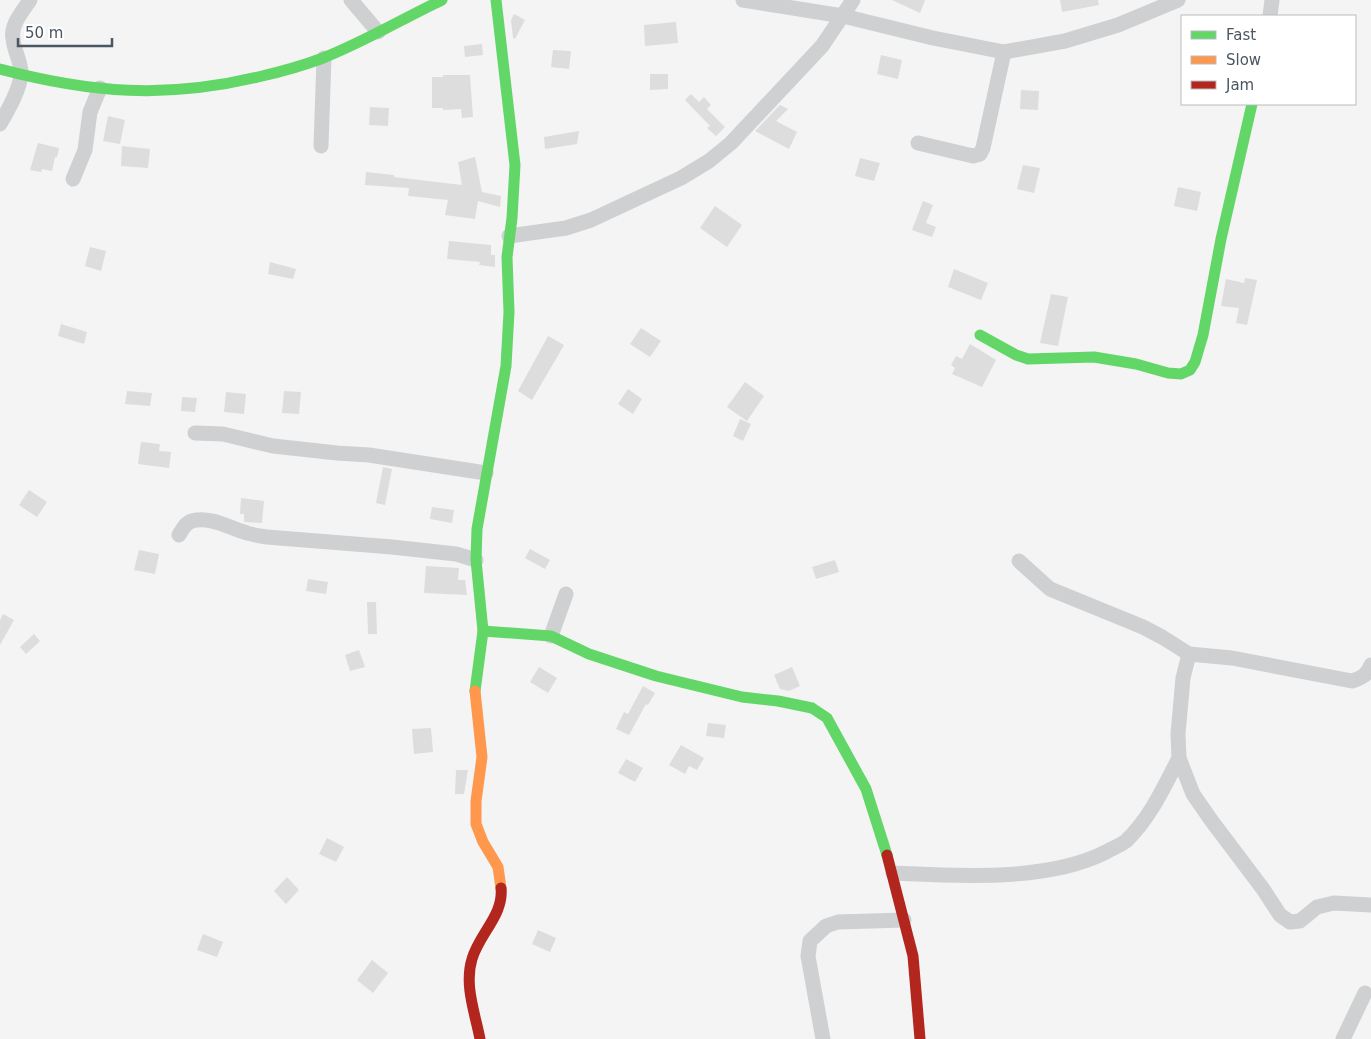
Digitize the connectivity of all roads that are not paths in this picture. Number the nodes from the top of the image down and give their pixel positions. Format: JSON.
{"nodes":[{"id":1,"x":30,"y":0,"type":"edge"},
{"id":2,"x":351,"y":0,"type":"edge"},
{"id":3,"x":442,"y":0,"type":"edge"},
{"id":4,"x":496,"y":0,"type":"edge"},
{"id":5,"x":743,"y":0,"type":"edge"},
{"id":6,"x":853,"y":0,"type":"edge"},
{"id":7,"x":1178,"y":0,"type":"edge"},
{"id":8,"x":1272,"y":0,"type":"edge"},
{"id":9,"x":1270,"y":15,"type":"edge"},
{"id":10,"x":843,"y":16,"type":"junction"},
{"id":11,"x":378,"y":32,"type":"junction"},
{"id":12,"x":1004,"y":52,"type":"junction"},
{"id":13,"x":324,"y":58,"type":"junction"},
{"id":14,"x":0,"y":69,"type":"edge"},
{"id":15,"x":21,"y":75,"type":"junction"},
{"id":16,"x":100,"y":88,"type":"junction"},
{"id":17,"x":1252,"y":105,"type":"edge"},
{"id":18,"x":0,"y":124,"type":"edge"},
{"id":19,"x":918,"y":143,"type":"dead end"},
{"id":20,"x":321,"y":146,"type":"dead end"},
{"id":21,"x":73,"y":179,"type":"dead end"},
{"id":22,"x":509,"y":236,"type":"junction"},
{"id":23,"x":980,"y":335,"type":"dead end"},
{"id":24,"x":195,"y":433,"type":"dead end"},
{"id":25,"x":486,"y":473,"type":"junction"},
{"id":26,"x":179,"y":535,"type":"dead end"},
{"id":27,"x":476,"y":560,"type":"junction"},
{"id":28,"x":1019,"y":561,"type":"dead end"},
{"id":29,"x":566,"y":594,"type":"dead end"},
{"id":30,"x":483,"y":632,"type":"junction"},
{"id":31,"x":551,"y":636,"type":"junction"},
{"id":32,"x":1189,"y":654,"type":"junction"},
{"id":33,"x":1371,"y":666,"type":"edge"},
{"id":34,"x":1179,"y":758,"type":"junction"},
{"id":35,"x":893,"y":872,"type":"junction"},
{"id":36,"x":1371,"y":904,"type":"edge"},
{"id":37,"x":904,"y":920,"type":"junction"},
{"id":38,"x":1364,"y":993,"type":"dead end"},
{"id":39,"x":480,"y":1039,"type":"edge"},
{"id":40,"x":823,"y":1039,"type":"edge"},
{"id":41,"x":920,"y":1039,"type":"edge"},
{"id":42,"x":1343,"y":1039,"type":"edge"}],
"edges":[{"from":1,"to":15,"type":"street"},
{"from":2,"to":11,"type":"street"},
{"from":3,"to":11,"type":"street"},
{"from":4,"to":22,"type":"street"},
{"from":5,"to":10,"type":"street"},
{"from":6,"to":10,"type":"street"},
{"from":7,"to":12,"type":"street"},
{"from":8,"to":9,"type":"street"},
{"from":10,"to":12,"type":"street"},
{"from":10,"to":22,"type":"street"},
{"from":11,"to":13,"type":"street"},
{"from":12,"to":19,"type":"street"},
{"from":13,"to":16,"type":"street"},
{"from":13,"to":20,"type":"street"},
{"from":14,"to":15,"type":"street"},
{"from":15,"to":16,"type":"street"},
{"from":15,"to":18,"type":"street"},
{"from":16,"to":21,"type":"street"},
{"from":17,"to":23,"type":"street"},
{"from":22,"to":25,"type":"street"},
{"from":24,"to":25,"type":"street"},
{"from":25,"to":27,"type":"street"},
{"from":26,"to":27,"type":"street"},
{"from":27,"to":30,"type":"street"},
{"from":28,"to":32,"type":"street"},
{"from":29,"to":31,"type":"street"},
{"from":30,"to":31,"type":"street"},
{"from":30,"to":39,"type":"street"},
{"from":31,"to":35,"type":"street"},
{"from":32,"to":33,"type":"street"},
{"from":32,"to":34,"type":"street"},
{"from":34,"to":35,"type":"street"},
{"from":34,"to":36,"type":"street"},
{"from":35,"to":37,"type":"street"},
{"from":37,"to":40,"type":"street"},
{"from":37,"to":41,"type":"street"},
{"from":38,"to":42,"type":"street"}]}
